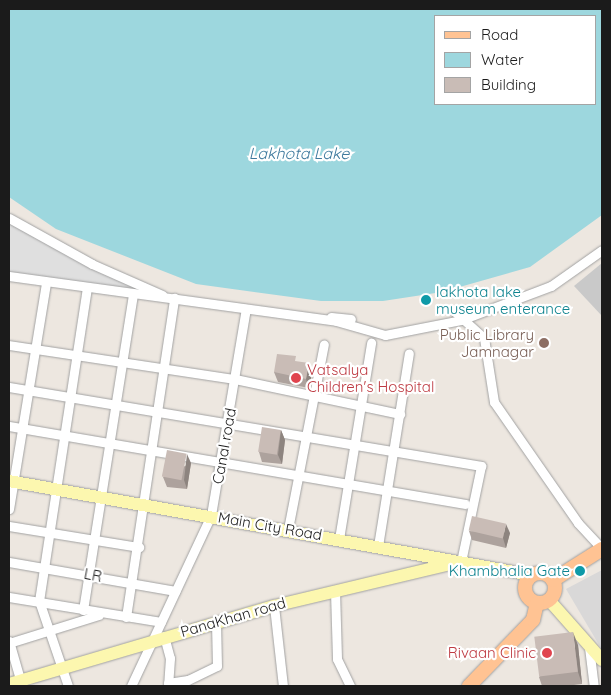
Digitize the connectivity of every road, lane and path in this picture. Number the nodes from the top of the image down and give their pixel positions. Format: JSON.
{"nodes":[{"id":1,"x":9,"y":218,"type":"edge"},
{"id":2,"x":602,"y":250,"type":"edge"},
{"id":3,"x":9,"y":276,"type":"edge"},
{"id":4,"x":46,"y":282,"type":"junction"},
{"id":5,"x":87,"y":288,"type":"junction"},
{"id":6,"x":133,"y":296,"type":"junction"},
{"id":7,"x":174,"y":298,"type":"junction"},
{"id":8,"x":246,"y":309,"type":"junction"},
{"id":9,"x":454,"y":311,"type":"dead end"},
{"id":10,"x":351,"y":319,"type":"dead end"},
{"id":11,"x":464,"y":319,"type":"junction"},
{"id":12,"x":371,"y":343,"type":"dead end"},
{"id":13,"x":9,"y":344,"type":"edge"},
{"id":14,"x":324,"y":344,"type":"dead end"},
{"id":15,"x":34,"y":349,"type":"junction"},
{"id":16,"x":409,"y":353,"type":"dead end"},
{"id":17,"x":78,"y":356,"type":"junction"},
{"id":18,"x":123,"y":364,"type":"junction"},
{"id":19,"x":164,"y":370,"type":"junction"},
{"id":20,"x":235,"y":379,"type":"junction"},
{"id":21,"x":9,"y":387,"type":"edge"},
{"id":22,"x":27,"y":389,"type":"junction"},
{"id":23,"x":73,"y":396,"type":"junction"},
{"id":24,"x":314,"y":396,"type":"junction"},
{"id":25,"x":117,"y":402,"type":"junction"},
{"id":26,"x":363,"y":404,"type":"junction"},
{"id":27,"x":159,"y":409,"type":"junction"},
{"id":28,"x":400,"y":414,"type":"junction"},
{"id":29,"x":228,"y":423,"type":"junction"},
{"id":30,"x":9,"y":426,"type":"edge"},
{"id":31,"x":21,"y":428,"type":"junction"},
{"id":32,"x":67,"y":436,"type":"junction"},
{"id":33,"x":305,"y":436,"type":"junction"},
{"id":34,"x":111,"y":444,"type":"junction"},
{"id":35,"x":353,"y":445,"type":"junction"},
{"id":36,"x":152,"y":449,"type":"junction"},
{"id":37,"x":395,"y":452,"type":"junction"},
{"id":38,"x":221,"y":464,"type":"junction"},
{"id":39,"x":300,"y":474,"type":"junction"},
{"id":40,"x":11,"y":482,"type":"edge"},
{"id":41,"x":348,"y":484,"type":"junction"},
{"id":42,"x":58,"y":490,"type":"junction"},
{"id":43,"x":390,"y":490,"type":"junction"},
{"id":44,"x":98,"y":496,"type":"junction"},
{"id":45,"x":465,"y":504,"type":"dead end"},
{"id":46,"x":146,"y":506,"type":"junction"},
{"id":47,"x":9,"y":509,"type":"edge"},
{"id":48,"x":211,"y":515,"type":"junction"},
{"id":49,"x":9,"y":526,"type":"edge"},
{"id":50,"x":288,"y":529,"type":"junction"},
{"id":51,"x":49,"y":533,"type":"junction"},
{"id":52,"x":339,"y":538,"type":"junction"},
{"id":53,"x":96,"y":539,"type":"junction"},
{"id":54,"x":378,"y":546,"type":"junction"},
{"id":55,"x":139,"y":547,"type":"junction"},
{"id":56,"x":602,"y":549,"type":"edge"},
{"id":57,"x":9,"y":562,"type":"edge"},
{"id":58,"x":461,"y":562,"type":"junction"},
{"id":59,"x":43,"y":567,"type":"junction"},
{"id":60,"x":90,"y":574,"type":"junction"},
{"id":61,"x":531,"y":576,"type":"junction"},
{"id":62,"x":553,"y":580,"type":"junction"},
{"id":63,"x":132,"y":583,"type":"junction"},
{"id":64,"x":335,"y":591,"type":"junction"},
{"id":65,"x":176,"y":592,"type":"junction"},
{"id":66,"x":9,"y":597,"type":"edge"},
{"id":67,"x":22,"y":600,"type":"junction"},
{"id":68,"x":40,"y":601,"type":"junction"},
{"id":69,"x":543,"y":602,"type":"junction"},
{"id":70,"x":9,"y":605,"type":"edge"},
{"id":71,"x":274,"y":606,"type":"junction"},
{"id":72,"x":83,"y":610,"type":"junction"},
{"id":73,"x":101,"y":614,"type":"junction"},
{"id":74,"x":126,"y":617,"type":"junction"},
{"id":75,"x":161,"y":622,"type":"junction"},
{"id":76,"x":216,"y":622,"type":"junction"},
{"id":77,"x":50,"y":630,"type":"junction"},
{"id":78,"x":164,"y":636,"type":"junction"},
{"id":79,"x":151,"y":641,"type":"junction"},
{"id":80,"x":9,"y":642,"type":"edge"},
{"id":81,"x":589,"y":647,"type":"junction"},
{"id":82,"x":602,"y":660,"type":"edge"},
{"id":83,"x":62,"y":668,"type":"junction"},
{"id":84,"x":17,"y":684,"type":"edge"},
{"id":85,"x":168,"y":684,"type":"edge"},
{"id":86,"x":68,"y":686,"type":"edge"},
{"id":87,"x":131,"y":686,"type":"edge"},
{"id":88,"x":283,"y":686,"type":"edge"},
{"id":89,"x":350,"y":686,"type":"edge"},
{"id":90,"x":469,"y":686,"type":"edge"},
{"id":91,"x":594,"y":686,"type":"edge"}],
"edges":[{"from":1,"to":7,"type":"street"},
{"from":2,"to":11,"type":"street"},
{"from":3,"to":4,"type":"street"},
{"from":4,"to":5,"type":"street"},
{"from":4,"to":15,"type":"street"},
{"from":5,"to":6,"type":"street"},
{"from":5,"to":17,"type":"street"},
{"from":6,"to":7,"type":"street"},
{"from":6,"to":18,"type":"street"},
{"from":7,"to":8,"type":"street"},
{"from":7,"to":19,"type":"street"},
{"from":8,"to":10,"type":"street"},
{"from":8,"to":11,"type":"street"},
{"from":8,"to":20,"type":"street","name":"Canal road"},
{"from":9,"to":11,"type":"street"},
{"from":11,"to":56,"type":"street"},
{"from":12,"to":26,"type":"street"},
{"from":13,"to":15,"type":"street"},
{"from":14,"to":24,"type":"street"},
{"from":15,"to":17,"type":"street"},
{"from":15,"to":22,"type":"street"},
{"from":16,"to":28,"type":"street"},
{"from":17,"to":18,"type":"street"},
{"from":17,"to":23,"type":"street"},
{"from":18,"to":19,"type":"street"},
{"from":18,"to":25,"type":"street"},
{"from":19,"to":20,"type":"street"},
{"from":19,"to":27,"type":"street"},
{"from":20,"to":24,"type":"street"},
{"from":20,"to":29,"type":"street","name":"Canal road"},
{"from":21,"to":22,"type":"street"},
{"from":22,"to":23,"type":"street"},
{"from":22,"to":31,"type":"street"},
{"from":23,"to":25,"type":"street"},
{"from":23,"to":32,"type":"street"},
{"from":24,"to":26,"type":"street"},
{"from":24,"to":33,"type":"street"},
{"from":25,"to":27,"type":"street"},
{"from":25,"to":34,"type":"street"},
{"from":26,"to":28,"type":"street"},
{"from":26,"to":35,"type":"street"},
{"from":27,"to":29,"type":"street"},
{"from":27,"to":36,"type":"street"},
{"from":28,"to":37,"type":"street"},
{"from":29,"to":33,"type":"street"},
{"from":29,"to":38,"type":"street","name":"Canal road"},
{"from":30,"to":31,"type":"street"},
{"from":31,"to":32,"type":"street"},
{"from":31,"to":40,"type":"street"},
{"from":32,"to":34,"type":"street"},
{"from":32,"to":42,"type":"street"},
{"from":33,"to":35,"type":"street"},
{"from":33,"to":39,"type":"street"},
{"from":34,"to":36,"type":"street"},
{"from":34,"to":44,"type":"street"},
{"from":35,"to":37,"type":"street"},
{"from":35,"to":41,"type":"street"},
{"from":36,"to":38,"type":"street"},
{"from":36,"to":46,"type":"street"},
{"from":37,"to":43,"type":"street"},
{"from":37,"to":58,"type":"street"},
{"from":38,"to":39,"type":"street"},
{"from":38,"to":48,"type":"street","name":"Canal road"},
{"from":39,"to":41,"type":"street"},
{"from":39,"to":50,"type":"street"},
{"from":40,"to":42,"type":"street","name":"Main City Road"},
{"from":40,"to":47,"type":"street"},
{"from":41,"to":43,"type":"street"},
{"from":41,"to":52,"type":"street"},
{"from":42,"to":44,"type":"street","name":"Main City Road"},
{"from":42,"to":51,"type":"street"},
{"from":43,"to":45,"type":"street"},
{"from":43,"to":54,"type":"street"},
{"from":44,"to":46,"type":"street","name":"Main City Road"},
{"from":44,"to":53,"type":"street"},
{"from":46,"to":48,"type":"street","name":"Main City Road"},
{"from":46,"to":55,"type":"street"},
{"from":48,"to":50,"type":"street","name":"Main City Road"},
{"from":48,"to":65,"type":"street","name":"Canal road"},
{"from":49,"to":51,"type":"street"},
{"from":50,"to":52,"type":"street","name":"Main City Road"},
{"from":51,"to":53,"type":"street"},
{"from":51,"to":59,"type":"street"},
{"from":52,"to":54,"type":"street","name":"Main City Road"},
{"from":53,"to":55,"type":"street"},
{"from":53,"to":60,"type":"street"},
{"from":54,"to":58,"type":"street","name":"Main City Road"},
{"from":55,"to":63,"type":"street"},
{"from":56,"to":62,"type":"main road"},
{"from":57,"to":59,"type":"street","name":"LR"},
{"from":58,"to":61,"type":"street","name":"Main City Road"},
{"from":58,"to":64,"type":"street","name":"PanaKhan road"},
{"from":59,"to":60,"type":"street","name":"LR"},
{"from":59,"to":68,"type":"street"},
{"from":60,"to":63,"type":"street","name":"LR"},
{"from":60,"to":72,"type":"street"},
{"from":61,"to":62,"type":"main road"},
{"from":61,"to":69,"type":"main road"},
{"from":62,"to":69,"type":"main road"},
{"from":63,"to":65,"type":"street","name":"LR"},
{"from":63,"to":74,"type":"street"},
{"from":64,"to":71,"type":"street","name":"PanaKhan road"},
{"from":64,"to":89,"type":"street"},
{"from":65,"to":75,"type":"street","name":"Canal road"},
{"from":66,"to":67,"type":"street"},
{"from":67,"to":68,"type":"street"},
{"from":67,"to":70,"type":"street"},
{"from":68,"to":72,"type":"street"},
{"from":68,"to":77,"type":"street"},
{"from":69,"to":81,"type":"street"},
{"from":69,"to":90,"type":"main road"},
{"from":71,"to":76,"type":"street","name":"PanaKhan road"},
{"from":71,"to":88,"type":"street"},
{"from":72,"to":73,"type":"street"},
{"from":73,"to":74,"type":"street"},
{"from":73,"to":77,"type":"street"},
{"from":74,"to":75,"type":"street"},
{"from":75,"to":79,"type":"street","name":"Canal road"},
{"from":76,"to":78,"type":"street","name":"PanaKhan road"},
{"from":76,"to":85,"type":"street"},
{"from":77,"to":80,"type":"street"},
{"from":77,"to":83,"type":"street"},
{"from":78,"to":79,"type":"street","name":"PanaKhan road"},
{"from":78,"to":85,"type":"street"},
{"from":79,"to":83,"type":"street","name":"PanaKhan road"},
{"from":79,"to":87,"type":"street","name":"Canal road"},
{"from":80,"to":84,"type":"street"},
{"from":81,"to":82,"type":"street"},
{"from":81,"to":91,"type":"street"},
{"from":83,"to":84,"type":"street","name":"PanaKhan road"},
{"from":83,"to":86,"type":"street"}]}
